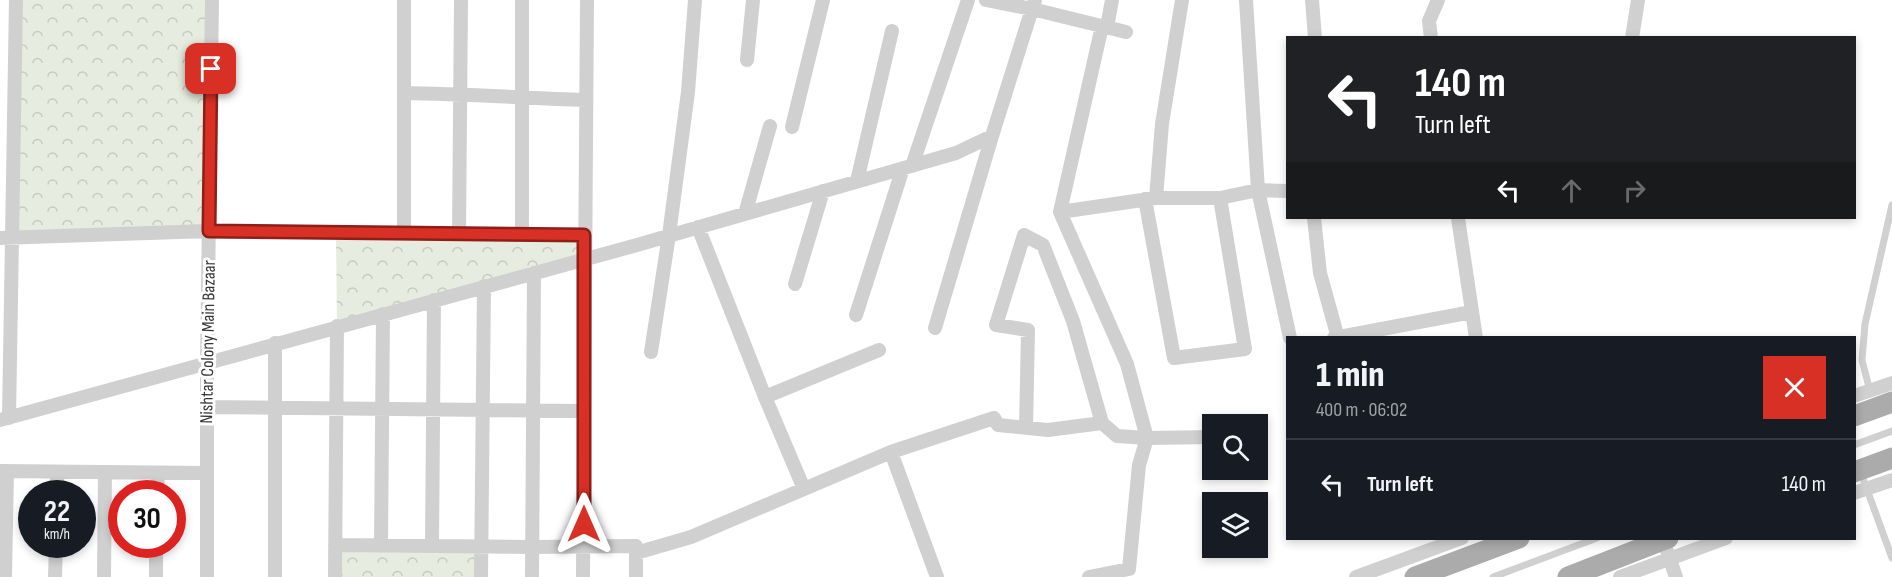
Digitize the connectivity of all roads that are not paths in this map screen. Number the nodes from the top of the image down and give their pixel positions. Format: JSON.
{"nodes":[{"id":1,"x":16,"y":0,"type":"edge"},
{"id":2,"x":212,"y":0,"type":"edge"},
{"id":3,"x":404,"y":0,"type":"edge"},
{"id":4,"x":461,"y":0,"type":"edge"},
{"id":5,"x":522,"y":0,"type":"edge"},
{"id":6,"x":587,"y":0,"type":"edge"},
{"id":7,"x":695,"y":0,"type":"edge"},
{"id":8,"x":753,"y":0,"type":"edge"},
{"id":9,"x":823,"y":0,"type":"edge"},
{"id":10,"x":968,"y":0,"type":"edge"},
{"id":11,"x":987,"y":0,"type":"edge"},
{"id":12,"x":1112,"y":0,"type":"edge"},
{"id":13,"x":1182,"y":0,"type":"edge"},
{"id":14,"x":1246,"y":0,"type":"edge"},
{"id":15,"x":1312,"y":0,"type":"edge"},
{"id":16,"x":1438,"y":0,"type":"edge"},
{"id":17,"x":1638,"y":0,"type":"edge"},
{"id":18,"x":1034,"y":5,"type":"edge"},
{"id":19,"x":1105,"y":27,"type":"junction"},
{"id":20,"x":892,"y":31,"type":"dead end"},
{"id":21,"x":1126,"y":32,"type":"dead end"},
{"id":22,"x":1315,"y":36,"type":"edge"},
{"id":23,"x":1431,"y":36,"type":"edge"},
{"id":24,"x":1632,"y":36,"type":"edge"},
{"id":25,"x":747,"y":60,"type":"dead end"},
{"id":26,"x":404,"y":93,"type":"junction"},
{"id":27,"x":461,"y":94,"type":"junction"},
{"id":28,"x":522,"y":98,"type":"junction"},
{"id":29,"x":586,"y":100,"type":"junction"},
{"id":30,"x":770,"y":126,"type":"dead end"},
{"id":31,"x":792,"y":128,"type":"dead end"},
{"id":32,"x":992,"y":136,"type":"junction"},
{"id":33,"x":907,"y":167,"type":"junction"},
{"id":34,"x":857,"y":181,"type":"junction"},
{"id":35,"x":1258,"y":190,"type":"junction"},
{"id":36,"x":823,"y":191,"type":"junction"},
{"id":37,"x":1286,"y":191,"type":"edge"},
{"id":38,"x":1220,"y":198,"type":"junction"},
{"id":39,"x":1151,"y":199,"type":"junction"},
{"id":40,"x":1892,"y":205,"type":"edge"},
{"id":41,"x":1060,"y":212,"type":"junction"},
{"id":42,"x":745,"y":214,"type":"junction"},
{"id":43,"x":1314,"y":219,"type":"edge"},
{"id":44,"x":1458,"y":219,"type":"edge"},
{"id":45,"x":698,"y":227,"type":"junction"},
{"id":46,"x":209,"y":231,"type":"junction"},
{"id":47,"x":404,"y":233,"type":"junction"},
{"id":48,"x":459,"y":234,"type":"junction"},
{"id":49,"x":522,"y":234,"type":"junction"},
{"id":50,"x":584,"y":235,"type":"junction"},
{"id":51,"x":669,"y":235,"type":"junction"},
{"id":52,"x":6,"y":238,"type":"edge"},
{"id":53,"x":584,"y":259,"type":"junction"},
{"id":54,"x":534,"y":273,"type":"junction"},
{"id":55,"x":795,"y":284,"type":"dead end"},
{"id":56,"x":484,"y":286,"type":"junction"},
{"id":57,"x":434,"y":300,"type":"junction"},
{"id":58,"x":1472,"y":312,"type":"junction"},
{"id":59,"x":383,"y":314,"type":"junction"},
{"id":60,"x":856,"y":315,"type":"dead end"},
{"id":61,"x":337,"y":326,"type":"junction"},
{"id":62,"x":935,"y":328,"type":"dead end"},
{"id":63,"x":1356,"y":335,"type":"edge"},
{"id":64,"x":1290,"y":336,"type":"edge"},
{"id":65,"x":1336,"y":336,"type":"edge"},
{"id":66,"x":1476,"y":336,"type":"edge"},
{"id":67,"x":275,"y":343,"type":"junction"},
{"id":68,"x":879,"y":350,"type":"dead end"},
{"id":69,"x":651,"y":352,"type":"dead end"},
{"id":70,"x":207,"y":362,"type":"junction"},
{"id":71,"x":1892,"y":383,"type":"edge"},
{"id":72,"x":1870,"y":390,"type":"junction"},
{"id":73,"x":1856,"y":395,"type":"edge"},
{"id":74,"x":765,"y":397,"type":"junction"},
{"id":75,"x":1892,"y":402,"type":"edge"},
{"id":76,"x":207,"y":407,"type":"junction"},
{"id":77,"x":276,"y":408,"type":"junction"},
{"id":78,"x":336,"y":408,"type":"junction"},
{"id":79,"x":433,"y":408,"type":"junction"},
{"id":80,"x":382,"y":409,"type":"junction"},
{"id":81,"x":483,"y":410,"type":"junction"},
{"id":82,"x":533,"y":410,"type":"junction"},
{"id":83,"x":584,"y":411,"type":"junction"},
{"id":84,"x":1856,"y":415,"type":"edge"},
{"id":85,"x":4,"y":419,"type":"edge"},
{"id":86,"x":1102,"y":423,"type":"junction"},
{"id":87,"x":1026,"y":428,"type":"junction"},
{"id":88,"x":1892,"y":431,"type":"edge"},
{"id":89,"x":1202,"y":437,"type":"edge"},
{"id":90,"x":1147,"y":438,"type":"junction"},
{"id":91,"x":1856,"y":444,"type":"edge"},
{"id":92,"x":891,"y":452,"type":"junction"},
{"id":93,"x":1892,"y":458,"type":"edge"},
{"id":94,"x":3,"y":471,"type":"edge"},
{"id":95,"x":57,"y":472,"type":"junction"},
{"id":96,"x":105,"y":472,"type":"junction"},
{"id":97,"x":158,"y":473,"type":"junction"},
{"id":98,"x":207,"y":473,"type":"junction"},
{"id":99,"x":57,"y":480,"type":"edge"},
{"id":100,"x":158,"y":480,"type":"edge"},
{"id":101,"x":1892,"y":480,"type":"edge"},
{"id":102,"x":1859,"y":481,"type":"edge"},
{"id":103,"x":804,"y":489,"type":"junction"},
{"id":104,"x":1456,"y":540,"type":"edge"},
{"id":105,"x":1514,"y":540,"type":"edge"},
{"id":106,"x":1592,"y":540,"type":"edge"},
{"id":107,"x":1711,"y":540,"type":"edge"},
{"id":108,"x":335,"y":545,"type":"junction"},
{"id":109,"x":381,"y":545,"type":"junction"},
{"id":110,"x":432,"y":545,"type":"junction"},
{"id":111,"x":481,"y":545,"type":"junction"},
{"id":112,"x":1667,"y":546,"type":"edge"},
{"id":113,"x":532,"y":547,"type":"junction"},
{"id":114,"x":584,"y":547,"type":"junction"},
{"id":115,"x":636,"y":553,"type":"junction"},
{"id":116,"x":56,"y":558,"type":"edge"},
{"id":117,"x":156,"y":558,"type":"edge"},
{"id":118,"x":1892,"y":558,"type":"edge"},
{"id":119,"x":1636,"y":574,"type":"edge"},
{"id":120,"x":5,"y":577,"type":"edge"},
{"id":121,"x":55,"y":577,"type":"edge"},
{"id":122,"x":104,"y":577,"type":"edge"},
{"id":123,"x":156,"y":577,"type":"edge"},
{"id":124,"x":207,"y":577,"type":"edge"},
{"id":125,"x":275,"y":577,"type":"edge"},
{"id":126,"x":335,"y":577,"type":"edge"},
{"id":127,"x":481,"y":577,"type":"edge"},
{"id":128,"x":532,"y":577,"type":"edge"},
{"id":129,"x":584,"y":577,"type":"edge"},
{"id":130,"x":636,"y":577,"type":"edge"},
{"id":131,"x":937,"y":577,"type":"edge"},
{"id":132,"x":1089,"y":577,"type":"edge"},
{"id":133,"x":1356,"y":577,"type":"edge"},
{"id":134,"x":1415,"y":577,"type":"edge"},
{"id":135,"x":1493,"y":577,"type":"edge"},
{"id":136,"x":1568,"y":577,"type":"edge"},
{"id":137,"x":1620,"y":577,"type":"edge"},
{"id":138,"x":1676,"y":577,"type":"edge"}],
"edges":[{"from":1,"to":52,"type":"street"},
{"from":2,"to":46,"type":"street","name":"Nishtar Colony Main Bazaar"},
{"from":3,"to":26,"type":"street"},
{"from":4,"to":27,"type":"street"},
{"from":5,"to":28,"type":"street"},
{"from":6,"to":29,"type":"street"},
{"from":7,"to":51,"type":"street"},
{"from":8,"to":25,"type":"street"},
{"from":9,"to":31,"type":"street"},
{"from":10,"to":33,"type":"street"},
{"from":11,"to":18,"type":"street"},
{"from":12,"to":19,"type":"street"},
{"from":13,"to":39,"type":"street"},
{"from":14,"to":35,"type":"street"},
{"from":15,"to":22,"type":"street"},
{"from":16,"to":23,"type":"street"},
{"from":17,"to":24,"type":"street"},
{"from":18,"to":19,"type":"street"},
{"from":18,"to":32,"type":"street"},
{"from":19,"to":21,"type":"street"},
{"from":19,"to":41,"type":"street"},
{"from":20,"to":34,"type":"street"},
{"from":26,"to":27,"type":"street"},
{"from":26,"to":47,"type":"street"},
{"from":27,"to":28,"type":"street"},
{"from":27,"to":48,"type":"street"},
{"from":28,"to":29,"type":"street"},
{"from":28,"to":49,"type":"street"},
{"from":29,"to":50,"type":"street"},
{"from":30,"to":42,"type":"street"},
{"from":32,"to":33,"type":"street"},
{"from":32,"to":62,"type":"street"},
{"from":33,"to":34,"type":"street"},
{"from":33,"to":60,"type":"street"},
{"from":34,"to":36,"type":"street"},
{"from":35,"to":37,"type":"street"},
{"from":35,"to":38,"type":"street"},
{"from":35,"to":64,"type":"street"},
{"from":36,"to":42,"type":"street"},
{"from":36,"to":55,"type":"street"},
{"from":38,"to":39,"type":"street"},
{"from":38,"to":39,"type":"street"},
{"from":39,"to":41,"type":"street"},
{"from":40,"to":72,"type":"lane"},
{"from":41,"to":90,"type":"street"},
{"from":42,"to":45,"type":"street"},
{"from":43,"to":65,"type":"street"},
{"from":44,"to":58,"type":"street"},
{"from":45,"to":51,"type":"street"},
{"from":45,"to":74,"type":"street"},
{"from":46,"to":47,"type":"street"},
{"from":46,"to":52,"type":"street"},
{"from":46,"to":70,"type":"street","name":"Nishtar Colony Main Bazaar"},
{"from":47,"to":48,"type":"street"},
{"from":48,"to":49,"type":"street"},
{"from":49,"to":50,"type":"street"},
{"from":50,"to":53,"type":"street"},
{"from":51,"to":53,"type":"street"},
{"from":51,"to":69,"type":"street"},
{"from":52,"to":85,"type":"street"},
{"from":53,"to":54,"type":"street"},
{"from":53,"to":83,"type":"street"},
{"from":54,"to":56,"type":"street"},
{"from":54,"to":82,"type":"street"},
{"from":56,"to":57,"type":"street"},
{"from":56,"to":81,"type":"street"},
{"from":57,"to":59,"type":"street"},
{"from":57,"to":79,"type":"street"},
{"from":58,"to":63,"type":"street"},
{"from":58,"to":66,"type":"street"},
{"from":59,"to":61,"type":"street"},
{"from":59,"to":80,"type":"street"},
{"from":61,"to":67,"type":"street"},
{"from":61,"to":78,"type":"street"},
{"from":67,"to":70,"type":"street"},
{"from":67,"to":77,"type":"street"},
{"from":68,"to":74,"type":"street"},
{"from":70,"to":76,"type":"street","name":"Nishtar Colony Main Bazaar"},
{"from":70,"to":85,"type":"street"},
{"from":71,"to":72,"type":"street"},
{"from":72,"to":73,"type":"street"},
{"from":74,"to":103,"type":"street"},
{"from":75,"to":84,"type":"main road"},
{"from":76,"to":77,"type":"street"},
{"from":76,"to":98,"type":"street","name":"Nishtar Colony Main Bazaar"},
{"from":77,"to":78,"type":"street"},
{"from":77,"to":125,"type":"street"},
{"from":78,"to":80,"type":"street"},
{"from":78,"to":108,"type":"street"},
{"from":79,"to":80,"type":"street"},
{"from":79,"to":81,"type":"street"},
{"from":79,"to":110,"type":"street"},
{"from":80,"to":109,"type":"street"},
{"from":81,"to":82,"type":"street"},
{"from":81,"to":111,"type":"street"},
{"from":82,"to":83,"type":"street"},
{"from":82,"to":113,"type":"street"},
{"from":83,"to":114,"type":"street"},
{"from":86,"to":87,"type":"street"},
{"from":86,"to":87,"type":"street"},
{"from":86,"to":90,"type":"street"},
{"from":87,"to":92,"type":"street"},
{"from":88,"to":91,"type":"lane"},
{"from":89,"to":90,"type":"street"},
{"from":90,"to":132,"type":"street"},
{"from":92,"to":103,"type":"street"},
{"from":92,"to":131,"type":"street"},
{"from":93,"to":102,"type":"main road"},
{"from":94,"to":95,"type":"street"},
{"from":94,"to":120,"type":"street"},
{"from":95,"to":96,"type":"street"},
{"from":95,"to":99,"type":"street"},
{"from":96,"to":97,"type":"street"},
{"from":96,"to":122,"type":"street"},
{"from":97,"to":98,"type":"street"},
{"from":97,"to":100,"type":"street"},
{"from":98,"to":124,"type":"street","name":"Nishtar Colony Main Bazaar"},
{"from":101,"to":102,"type":"street"},
{"from":102,"to":118,"type":"lane"},
{"from":103,"to":115,"type":"street"},
{"from":104,"to":133,"type":"street"},
{"from":105,"to":134,"type":"main road"},
{"from":106,"to":135,"type":"lane"},
{"from":107,"to":112,"type":"street"},
{"from":108,"to":109,"type":"street"},
{"from":108,"to":126,"type":"street"},
{"from":109,"to":110,"type":"street"},
{"from":110,"to":111,"type":"street"},
{"from":111,"to":113,"type":"street"},
{"from":111,"to":127,"type":"street"},
{"from":112,"to":119,"type":"street"},
{"from":112,"to":136,"type":"main road"},
{"from":112,"to":138,"type":"street"},
{"from":113,"to":114,"type":"street"},
{"from":113,"to":128,"type":"street"},
{"from":114,"to":115,"type":"street"},
{"from":114,"to":129,"type":"street"},
{"from":115,"to":130,"type":"street"},
{"from":116,"to":121,"type":"street"},
{"from":117,"to":123,"type":"street"},
{"from":119,"to":137,"type":"street"}]}
